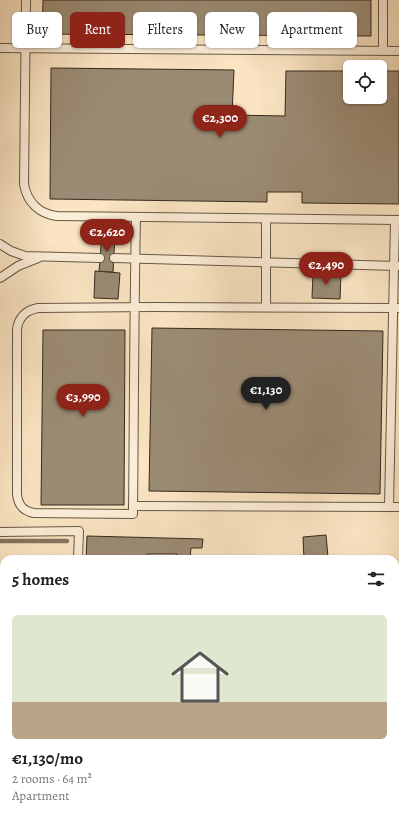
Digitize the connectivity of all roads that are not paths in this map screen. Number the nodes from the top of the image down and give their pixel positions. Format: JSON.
{"nodes":[{"id":1,"x":26,"y":0,"type":"edge"},
{"id":2,"x":383,"y":0,"type":"edge"},
{"id":3,"x":26,"y":12,"type":"edge"},
{"id":4,"x":0,"y":48,"type":"edge"},
{"id":5,"x":12,"y":48,"type":"edge"},
{"id":6,"x":26,"y":48,"type":"joint"},
{"id":7,"x":383,"y":50,"type":"junction"},
{"id":8,"x":399,"y":51,"type":"edge"},
{"id":9,"x":136,"y":217,"type":"junction"},
{"id":10,"x":266,"y":219,"type":"junction"},
{"id":11,"x":397,"y":220,"type":"edge"},
{"id":12,"x":0,"y":244,"type":"edge"},
{"id":13,"x":41,"y":257,"type":"junction"},
{"id":14,"x":100,"y":258,"type":"dead end"},
{"id":15,"x":114,"y":258,"type":"dead end"},
{"id":16,"x":135,"y":259,"type":"junction"},
{"id":17,"x":266,"y":262,"type":"junction"},
{"id":18,"x":397,"y":266,"type":"edge"},
{"id":19,"x":0,"y":278,"type":"edge"},
{"id":20,"x":266,"y":307,"type":"junction"},
{"id":21,"x":135,"y":308,"type":"junction"},
{"id":22,"x":396,"y":308,"type":"edge"},
{"id":23,"x":133,"y":506,"type":"junction"},
{"id":24,"x":389,"y":507,"type":"junction"},
{"id":25,"x":399,"y":508,"type":"edge"},
{"id":26,"x":0,"y":532,"type":"edge"},
{"id":27,"x":78,"y":555,"type":"edge"}],
"edges":[{"from":1,"to":3,"type":"lane"},
{"from":2,"to":7,"type":"lane"},
{"from":4,"to":5,"type":"lane"},
{"from":6,"to":7,"type":"lane"},
{"from":6,"to":9,"type":"lane"},
{"from":7,"to":8,"type":"lane"},
{"from":9,"to":10,"type":"lane"},
{"from":9,"to":16,"type":"lane"},
{"from":10,"to":11,"type":"lane"},
{"from":10,"to":17,"type":"lane"},
{"from":11,"to":18,"type":"lane"},
{"from":12,"to":13,"type":"lane"},
{"from":13,"to":14,"type":"lane"},
{"from":13,"to":19,"type":"lane"},
{"from":15,"to":16,"type":"lane"},
{"from":16,"to":17,"type":"lane"},
{"from":16,"to":21,"type":"lane"},
{"from":17,"to":18,"type":"lane"},
{"from":17,"to":20,"type":"lane"},
{"from":18,"to":22,"type":"lane"},
{"from":20,"to":21,"type":"lane"},
{"from":20,"to":22,"type":"lane"},
{"from":21,"to":23,"type":"lane"},
{"from":21,"to":23,"type":"lane"},
{"from":22,"to":24,"type":"lane"},
{"from":23,"to":24,"type":"lane"},
{"from":24,"to":25,"type":"lane"},
{"from":26,"to":27,"type":"lane"}]}
